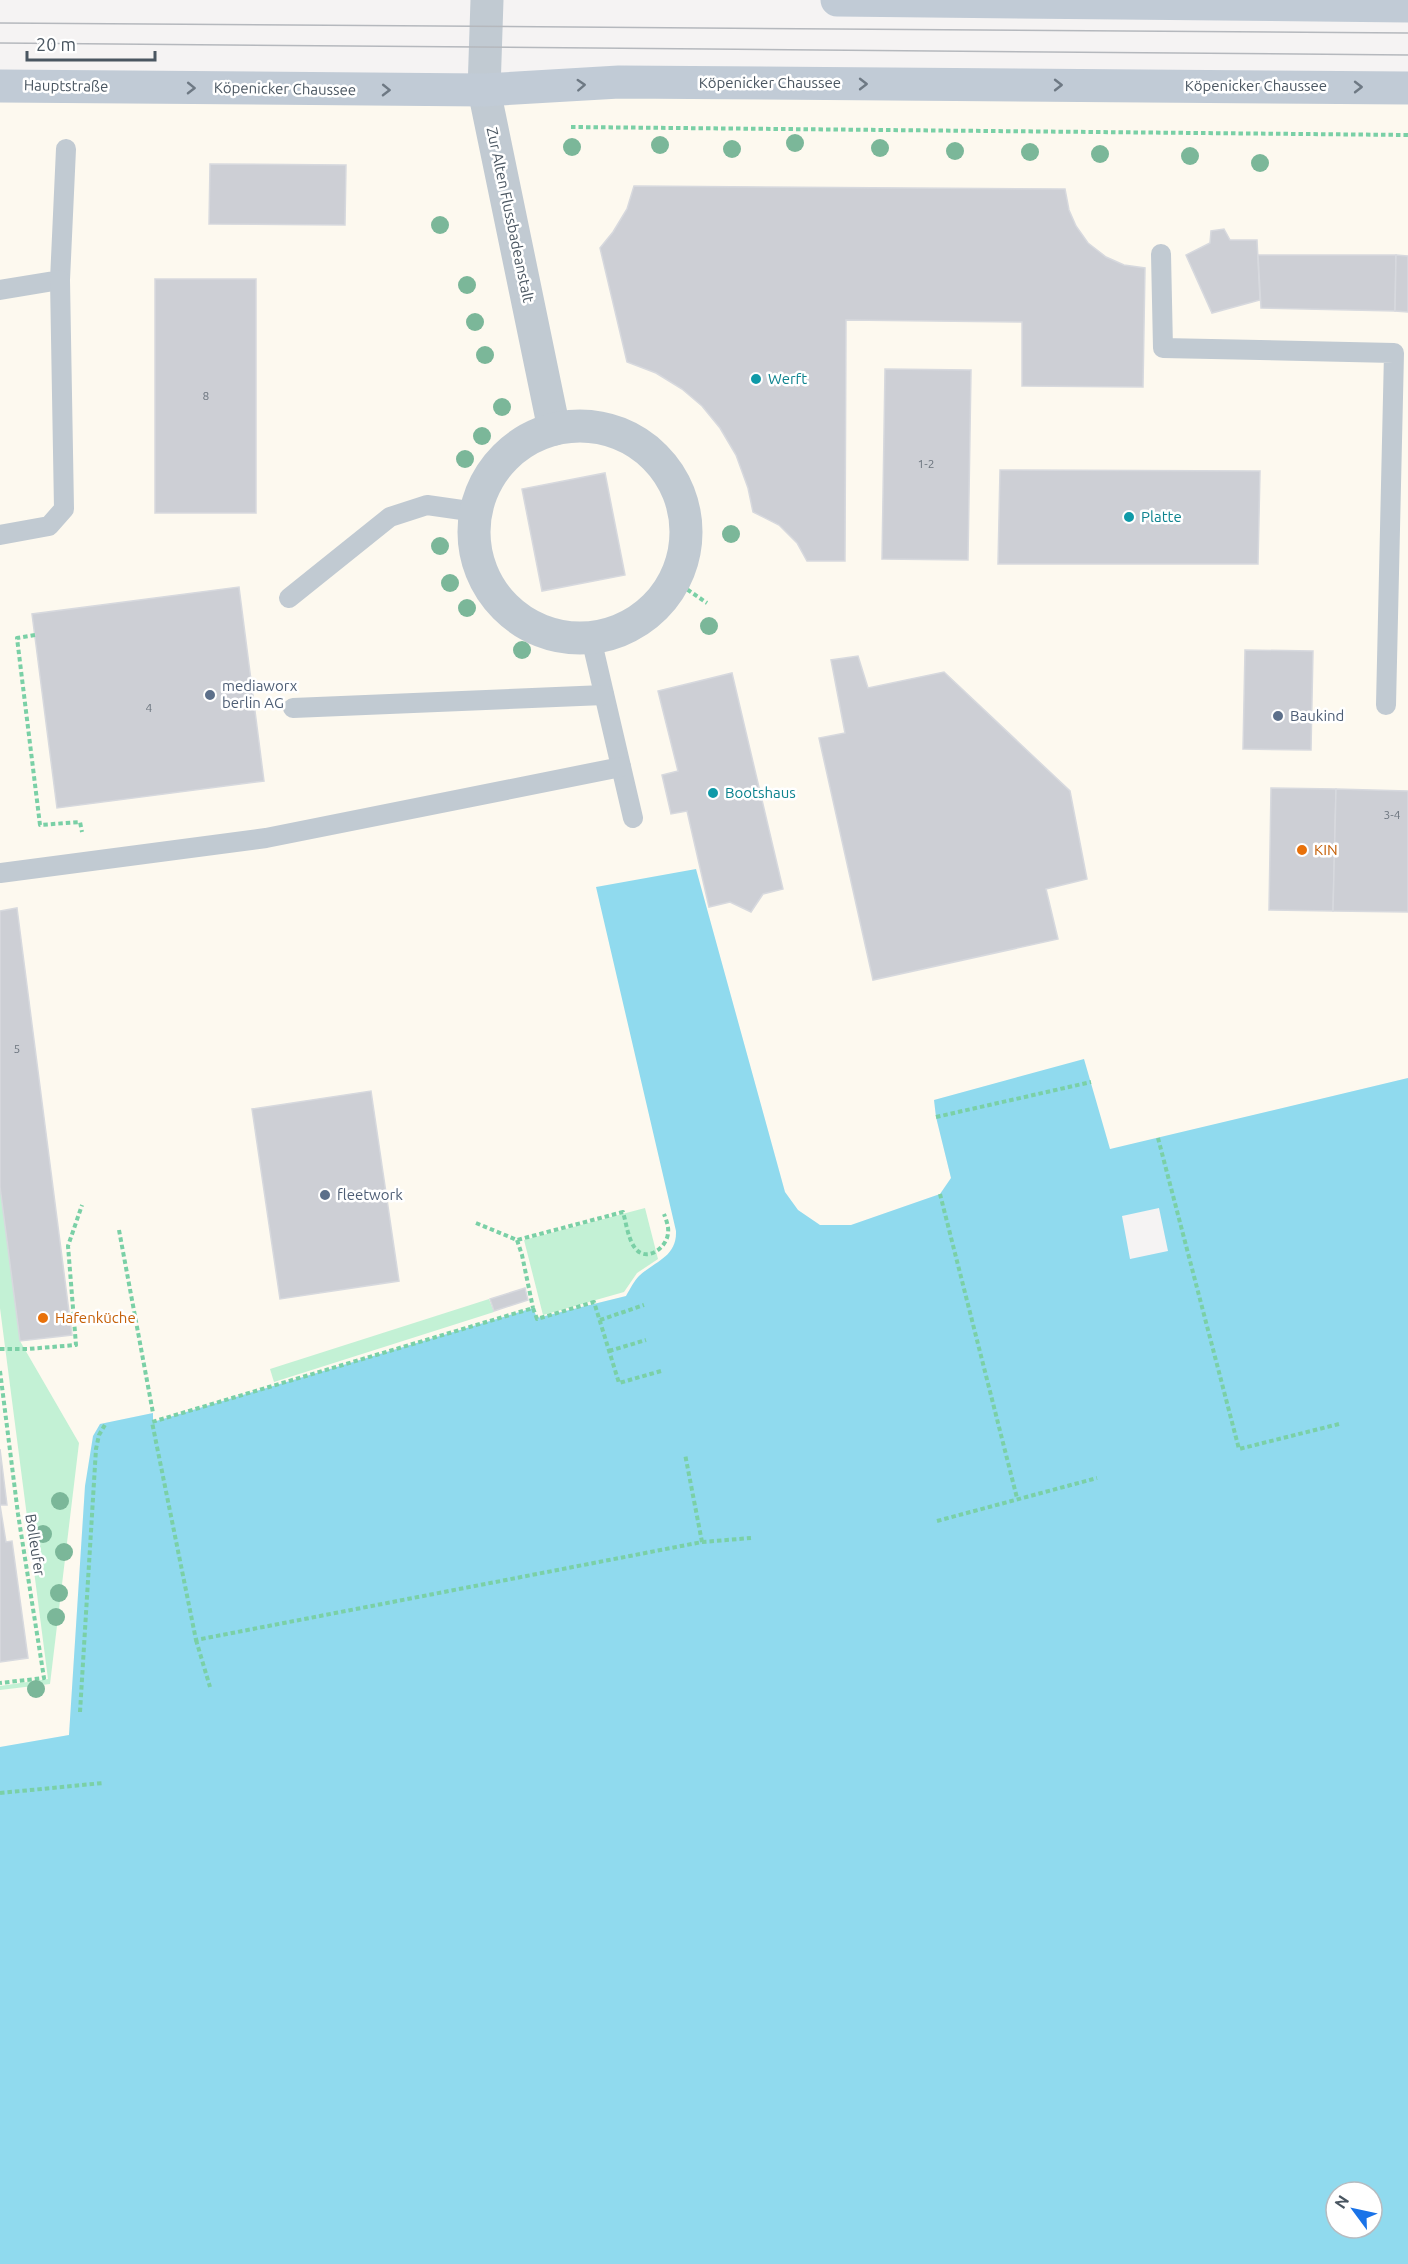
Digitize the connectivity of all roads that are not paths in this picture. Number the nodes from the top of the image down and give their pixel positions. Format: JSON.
{"nodes":[{"id":1,"x":487,"y":0,"type":"edge"},
{"id":2,"x":837,"y":0,"type":"edge"},
{"id":3,"x":1408,"y":6,"type":"edge"},
{"id":4,"x":0,"y":86,"type":"edge"},
{"id":5,"x":133,"y":87,"type":"joint"},
{"id":6,"x":1408,"y":87,"type":"edge"},
{"id":7,"x":484,"y":90,"type":"junction"},
{"id":8,"x":66,"y":149,"type":"dead end"},
{"id":9,"x":1161,"y":254,"type":"dead end"},
{"id":10,"x":60,"y":280,"type":"junction"},
{"id":11,"x":0,"y":290,"type":"edge"},
{"id":12,"x":554,"y":429,"type":"junction"},
{"id":13,"x":476,"y":512,"type":"junction"},
{"id":14,"x":0,"y":535,"type":"edge"},
{"id":15,"x":289,"y":598,"type":"dead end"},
{"id":16,"x":591,"y":638,"type":"junction"},
{"id":17,"x":604,"y":695,"type":"junction"},
{"id":18,"x":1386,"y":705,"type":"dead end"},
{"id":19,"x":293,"y":708,"type":"dead end"},
{"id":20,"x":621,"y":766,"type":"junction"},
{"id":21,"x":633,"y":818,"type":"dead end"},
{"id":22,"x":0,"y":873,"type":"edge"}],
"edges":[{"from":1,"to":7,"type":"street","name":"Zur Alten Flussbadeanstalt"},
{"from":2,"to":3,"type":"main road"},
{"from":4,"to":5,"type":"main road","name":"Hauptstraße"},
{"from":5,"to":7,"type":"main road","name":"Köpenicker Chaussee","one_way":true},
{"from":7,"to":6,"type":"main road","name":"Köpenicker Chaussee","one_way":true},
{"from":7,"to":12,"type":"street","name":"Zur Alten Flussbadeanstalt"},
{"from":8,"to":10,"type":"lane"},
{"from":9,"to":18,"type":"lane"},
{"from":10,"to":11,"type":"lane"},
{"from":10,"to":14,"type":"lane"},
{"from":12,"to":13,"type":"street"},
{"from":12,"to":16,"type":"street"},
{"from":13,"to":15,"type":"lane"},
{"from":13,"to":16,"type":"street"},
{"from":16,"to":17,"type":"lane"},
{"from":17,"to":19,"type":"lane"},
{"from":17,"to":20,"type":"lane"},
{"from":20,"to":21,"type":"lane"},
{"from":20,"to":22,"type":"lane"}]}
